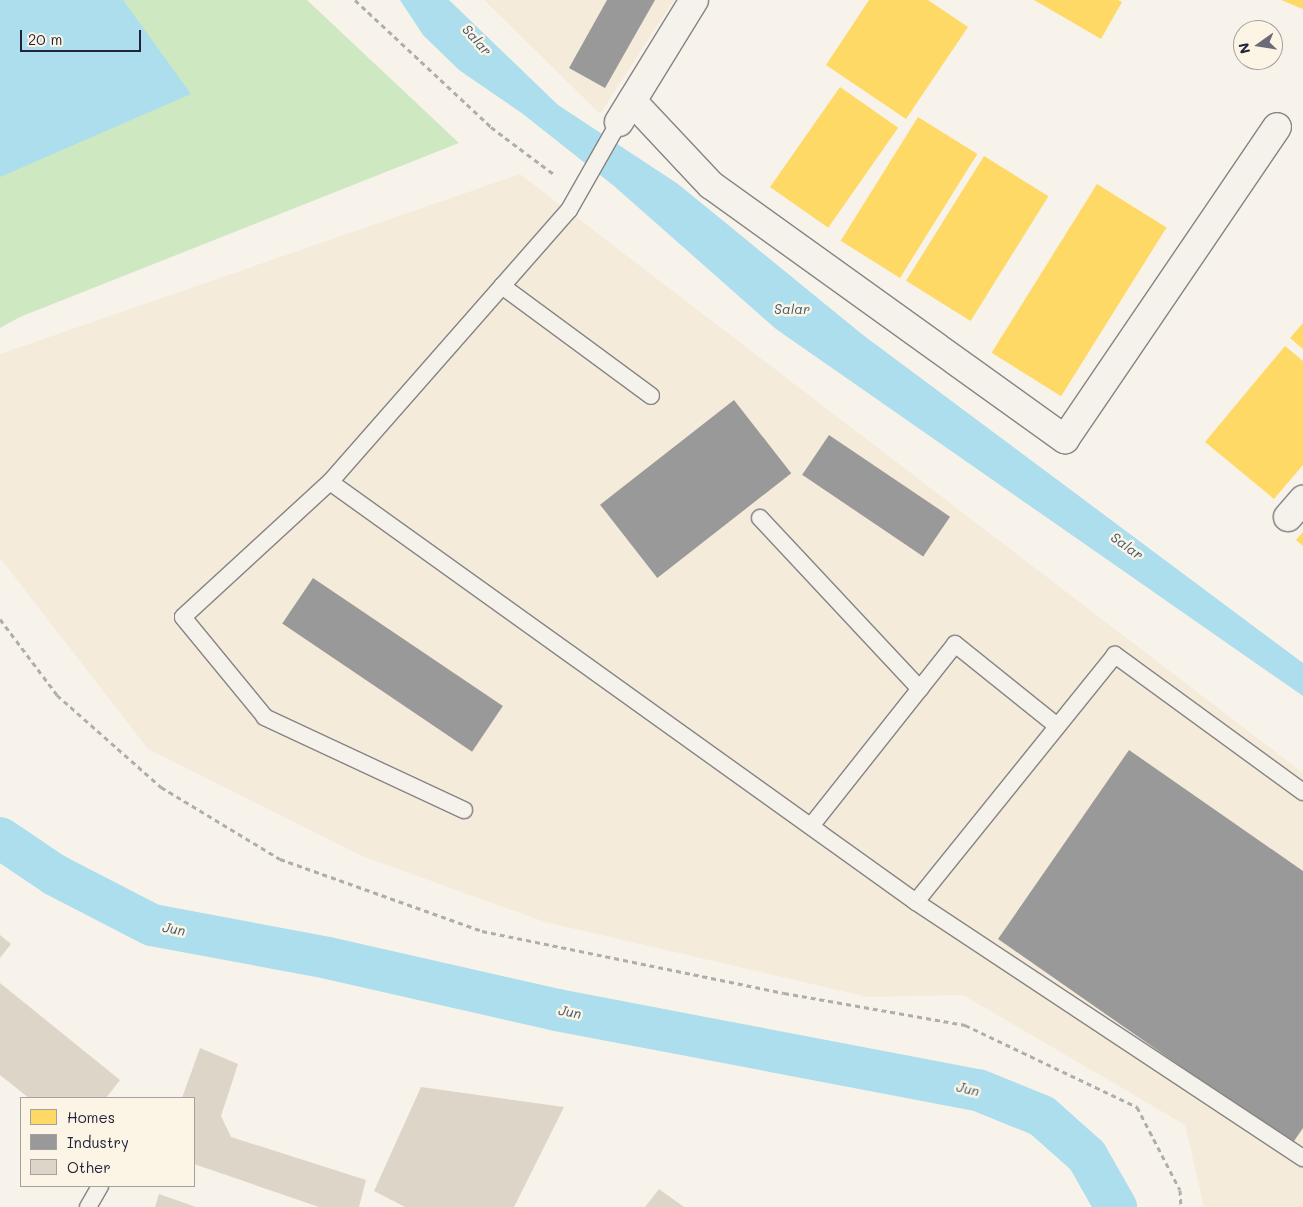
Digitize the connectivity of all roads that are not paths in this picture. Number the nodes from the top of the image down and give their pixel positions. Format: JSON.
{"nodes":[{"id":1,"x":694,"y":0,"type":"edge"},
{"id":2,"x":626,"y":111,"type":"junction"},
{"id":3,"x":1277,"y":128,"type":"dead end"},
{"id":4,"x":502,"y":286,"type":"junction"},
{"id":5,"x":651,"y":396,"type":"dead end"},
{"id":6,"x":330,"y":482,"type":"junction"},
{"id":7,"x":760,"y":518,"type":"dead end"},
{"id":8,"x":920,"y":689,"type":"junction"},
{"id":9,"x":1058,"y":726,"type":"junction"},
{"id":10,"x":1303,"y":792,"type":"edge"},
{"id":11,"x":464,"y":810,"type":"dead end"},
{"id":12,"x":811,"y":826,"type":"junction"},
{"id":13,"x":916,"y":902,"type":"junction"},
{"id":14,"x":1303,"y":1158,"type":"edge"},
{"id":15,"x":99,"y":1187,"type":"edge"},
{"id":16,"x":88,"y":1207,"type":"edge"}],
"edges":[{"from":1,"to":2,"type":"street"},
{"from":2,"to":3,"type":"street"},
{"from":2,"to":4,"type":"lane"},
{"from":4,"to":5,"type":"lane"},
{"from":4,"to":6,"type":"lane"},
{"from":6,"to":11,"type":"lane"},
{"from":6,"to":12,"type":"lane"},
{"from":7,"to":8,"type":"lane"},
{"from":8,"to":9,"type":"lane"},
{"from":8,"to":12,"type":"lane"},
{"from":9,"to":10,"type":"lane"},
{"from":9,"to":13,"type":"lane"},
{"from":12,"to":13,"type":"lane"},
{"from":13,"to":14,"type":"lane"},
{"from":15,"to":16,"type":"lane"}]}
